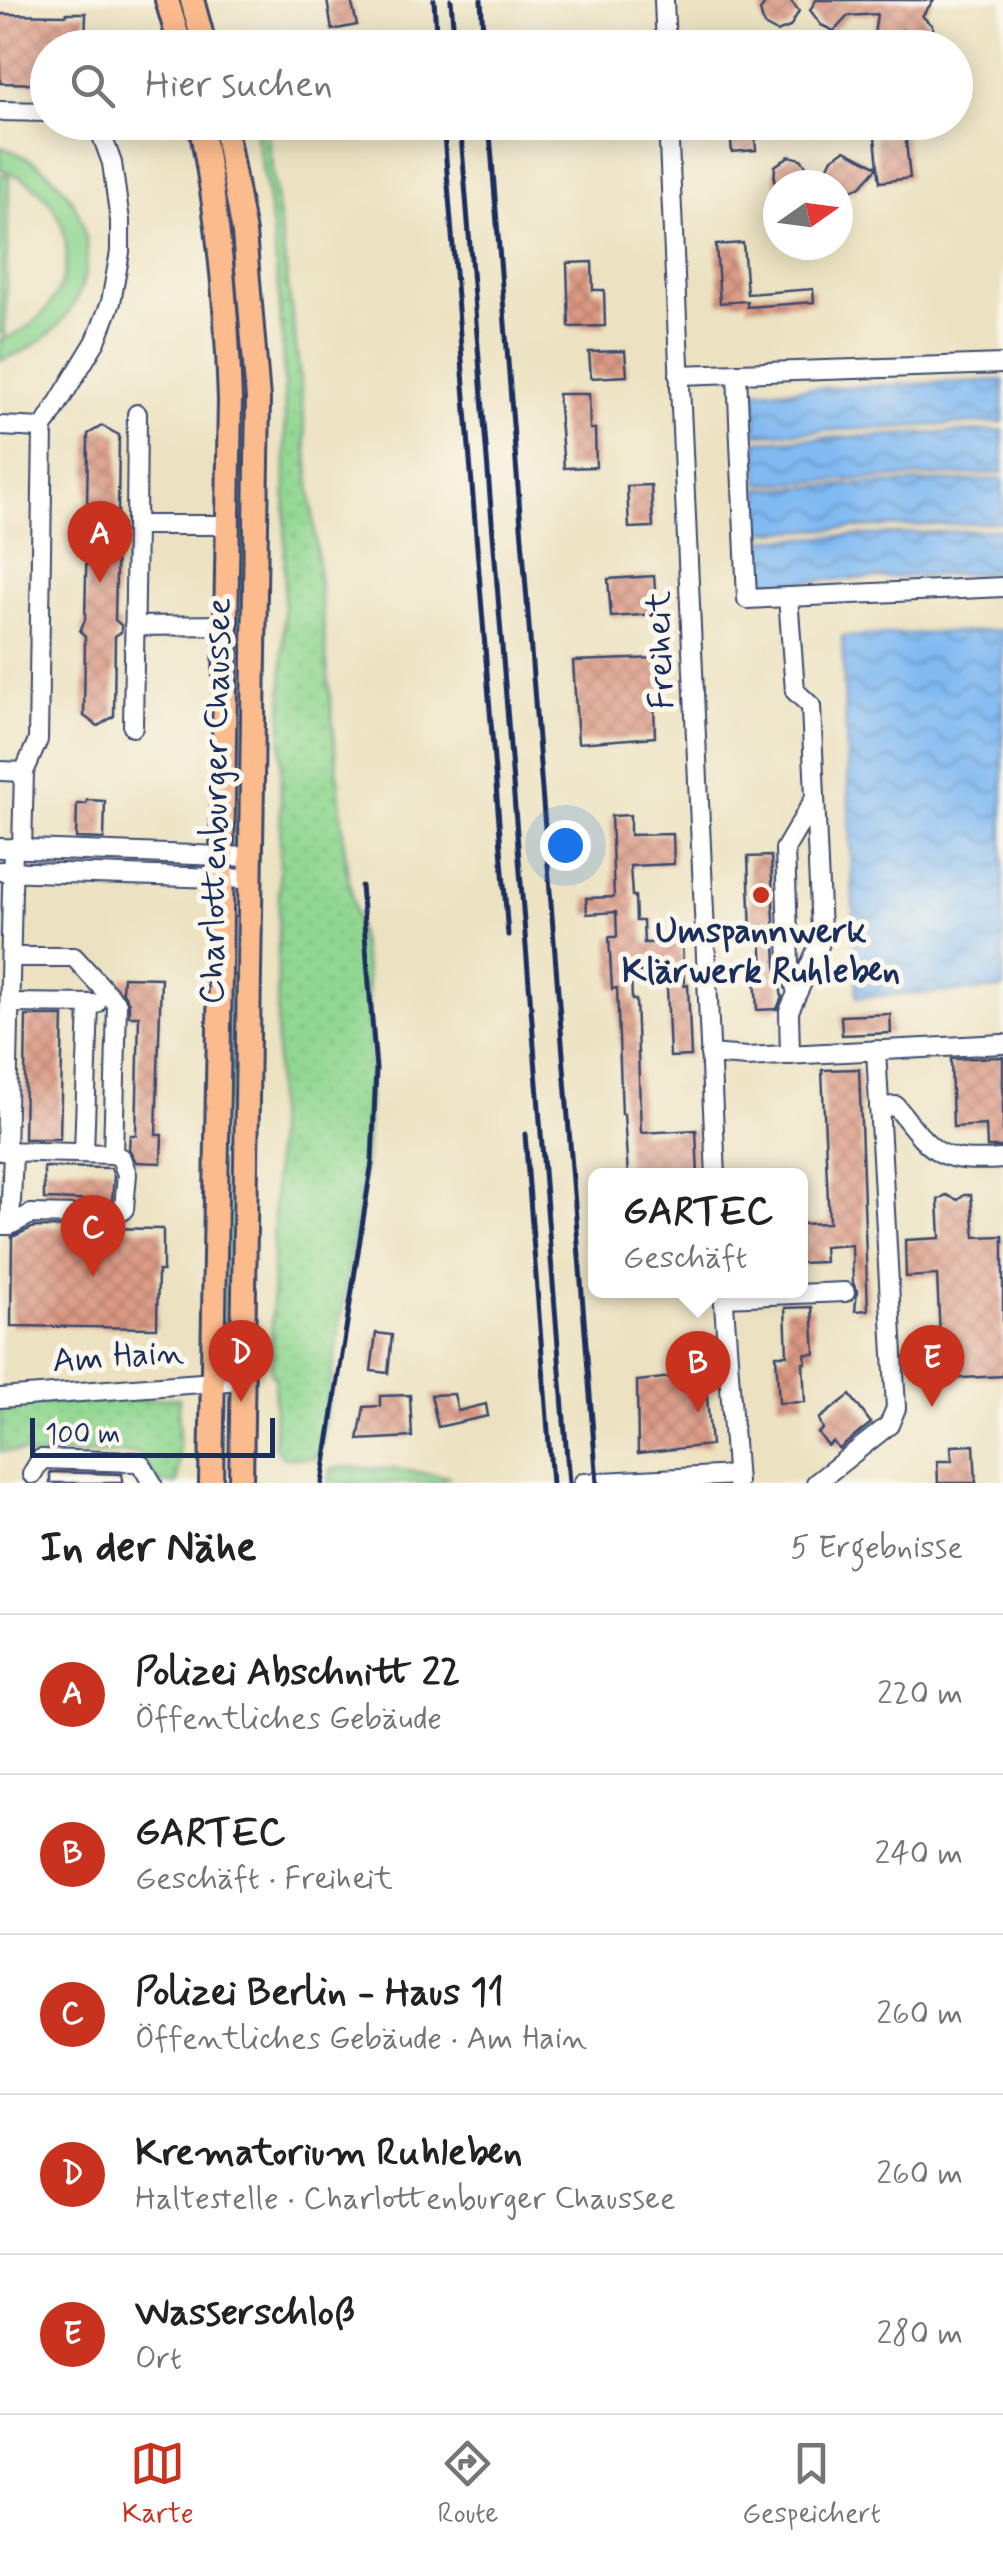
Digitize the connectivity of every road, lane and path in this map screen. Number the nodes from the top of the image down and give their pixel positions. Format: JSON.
{"nodes":[{"id":1,"x":167,"y":0,"type":"edge"},
{"id":2,"x":192,"y":0,"type":"edge"},
{"id":3,"x":664,"y":0,"type":"edge"},
{"id":4,"x":176,"y":30,"type":"edge"},
{"id":5,"x":201,"y":30,"type":"edge"},
{"id":6,"x":665,"y":30,"type":"edge"},
{"id":7,"x":0,"y":111,"type":"edge"},
{"id":8,"x":30,"y":112,"type":"edge"},
{"id":9,"x":105,"y":140,"type":"edge"},
{"id":10,"x":203,"y":140,"type":"edge"},
{"id":11,"x":227,"y":140,"type":"edge"},
{"id":12,"x":669,"y":140,"type":"edge"},
{"id":13,"x":1003,"y":364,"type":"edge"},
{"id":14,"x":737,"y":374,"type":"junction"},
{"id":15,"x":679,"y":375,"type":"junction"},
{"id":16,"x":137,"y":414,"type":"dead end"},
{"id":17,"x":0,"y":426,"type":"edge"},
{"id":18,"x":43,"y":428,"type":"junction"},
{"id":19,"x":228,"y":524,"type":"junction"},
{"id":20,"x":136,"y":525,"type":"junction"},
{"id":21,"x":1003,"y":587,"type":"edge"},
{"id":22,"x":788,"y":597,"type":"junction"},
{"id":23,"x":226,"y":625,"type":"junction"},
{"id":24,"x":134,"y":626,"type":"junction"},
{"id":25,"x":133,"y":728,"type":"dead end"},
{"id":26,"x":0,"y":772,"type":"edge"},
{"id":27,"x":24,"y":772,"type":"junction"},
{"id":28,"x":815,"y":798,"type":"junction"},
{"id":29,"x":12,"y":848,"type":"edge"},
{"id":30,"x":222,"y":867,"type":"junction"},
{"id":31,"x":250,"y":868,"type":"junction"},
{"id":32,"x":6,"y":872,"type":"edge"},
{"id":33,"x":7,"y":949,"type":"edge"},
{"id":34,"x":796,"y":989,"type":"junction"},
{"id":35,"x":10,"y":1003,"type":"junction"},
{"id":36,"x":89,"y":1004,"type":"junction"},
{"id":37,"x":117,"y":1004,"type":"junction"},
{"id":38,"x":1003,"y":1044,"type":"edge"},
{"id":39,"x":876,"y":1050,"type":"junction"},
{"id":40,"x":710,"y":1054,"type":"junction"},
{"id":41,"x":790,"y":1055,"type":"junction"},
{"id":42,"x":880,"y":1107,"type":"junction"},
{"id":43,"x":6,"y":1152,"type":"edge"},
{"id":44,"x":84,"y":1154,"type":"junction"},
{"id":45,"x":113,"y":1154,"type":"junction"},
{"id":46,"x":1003,"y":1158,"type":"edge"},
{"id":47,"x":716,"y":1168,"type":"edge"},
{"id":48,"x":5,"y":1225,"type":"edge"},
{"id":49,"x":845,"y":1292,"type":"dead end"},
{"id":50,"x":808,"y":1293,"type":"edge"},
{"id":51,"x":723,"y":1298,"type":"edge"},
{"id":52,"x":241,"y":1380,"type":"junction"},
{"id":53,"x":212,"y":1383,"type":"junction"},
{"id":54,"x":0,"y":1398,"type":"edge"},
{"id":55,"x":32,"y":1474,"type":"dead end"},
{"id":56,"x":736,"y":1479,"type":"edge"},
{"id":57,"x":152,"y":1483,"type":"edge"},
{"id":58,"x":210,"y":1483,"type":"edge"},
{"id":59,"x":241,"y":1483,"type":"edge"},
{"id":60,"x":584,"y":1483,"type":"edge"},
{"id":61,"x":816,"y":1483,"type":"edge"}],
"edges":[{"from":1,"to":4,"type":"main road"},
{"from":2,"to":5,"type":"main road"},
{"from":3,"to":6,"type":"street"},
{"from":7,"to":8,"type":"street"},
{"from":9,"to":18,"type":"street"},
{"from":10,"to":19,"type":"main road","name":"Charlottenburger Chaussee"},
{"from":11,"to":31,"type":"main road","name":"Charlottenburger Chaussee"},
{"from":12,"to":15,"type":"street","name":"Freiheit"},
{"from":13,"to":14,"type":"street"},
{"from":14,"to":15,"type":"street"},
{"from":14,"to":22,"type":"street"},
{"from":15,"to":40,"type":"street","name":"Freiheit"},
{"from":16,"to":20,"type":"street"},
{"from":17,"to":18,"type":"street"},
{"from":18,"to":27,"type":"street"},
{"from":19,"to":20,"type":"street"},
{"from":19,"to":23,"type":"main road","name":"Charlottenburger Chaussee"},
{"from":20,"to":24,"type":"street"},
{"from":21,"to":22,"type":"street"},
{"from":22,"to":28,"type":"street"},
{"from":23,"to":24,"type":"street"},
{"from":23,"to":30,"type":"main road","name":"Charlottenburger Chaussee"},
{"from":24,"to":25,"type":"street"},
{"from":26,"to":27,"type":"street"},
{"from":27,"to":29,"type":"street"},
{"from":28,"to":34,"type":"street"},
{"from":28,"to":34,"type":"street"},
{"from":29,"to":30,"type":"street"},
{"from":29,"to":32,"type":"street"},
{"from":30,"to":31,"type":"street"},
{"from":30,"to":32,"type":"street"},
{"from":30,"to":53,"type":"main road","name":"Charlottenburger Chaussee"},
{"from":31,"to":52,"type":"main road","name":"Charlottenburger Chaussee"},
{"from":32,"to":33,"type":"street"},
{"from":33,"to":35,"type":"street"},
{"from":33,"to":37,"type":"street"},
{"from":34,"to":41,"type":"street"},
{"from":35,"to":36,"type":"street"},
{"from":35,"to":43,"type":"street"},
{"from":36,"to":37,"type":"street"},
{"from":36,"to":44,"type":"street"},
{"from":37,"to":45,"type":"street"},
{"from":38,"to":39,"type":"street"},
{"from":39,"to":41,"type":"street"},
{"from":39,"to":42,"type":"street"},
{"from":40,"to":41,"type":"street"},
{"from":40,"to":47,"type":"street","name":"Freiheit"},
{"from":42,"to":46,"type":"street"},
{"from":42,"to":61,"type":"street"},
{"from":43,"to":44,"type":"street"},
{"from":43,"to":48,"type":"street"},
{"from":44,"to":45,"type":"street"},
{"from":45,"to":48,"type":"street"},
{"from":49,"to":50,"type":"street"},
{"from":51,"to":56,"type":"street"},
{"from":52,"to":53,"type":"street","name":"Am Hain"},
{"from":52,"to":59,"type":"main road","name":"Charlottenburger Chaussee"},
{"from":53,"to":54,"type":"street","name":"Am Hain"},
{"from":53,"to":58,"type":"main road","name":"Charlottenburger Chaussee"},
{"from":55,"to":57,"type":"street"},
{"from":56,"to":60,"type":"street"}]}
